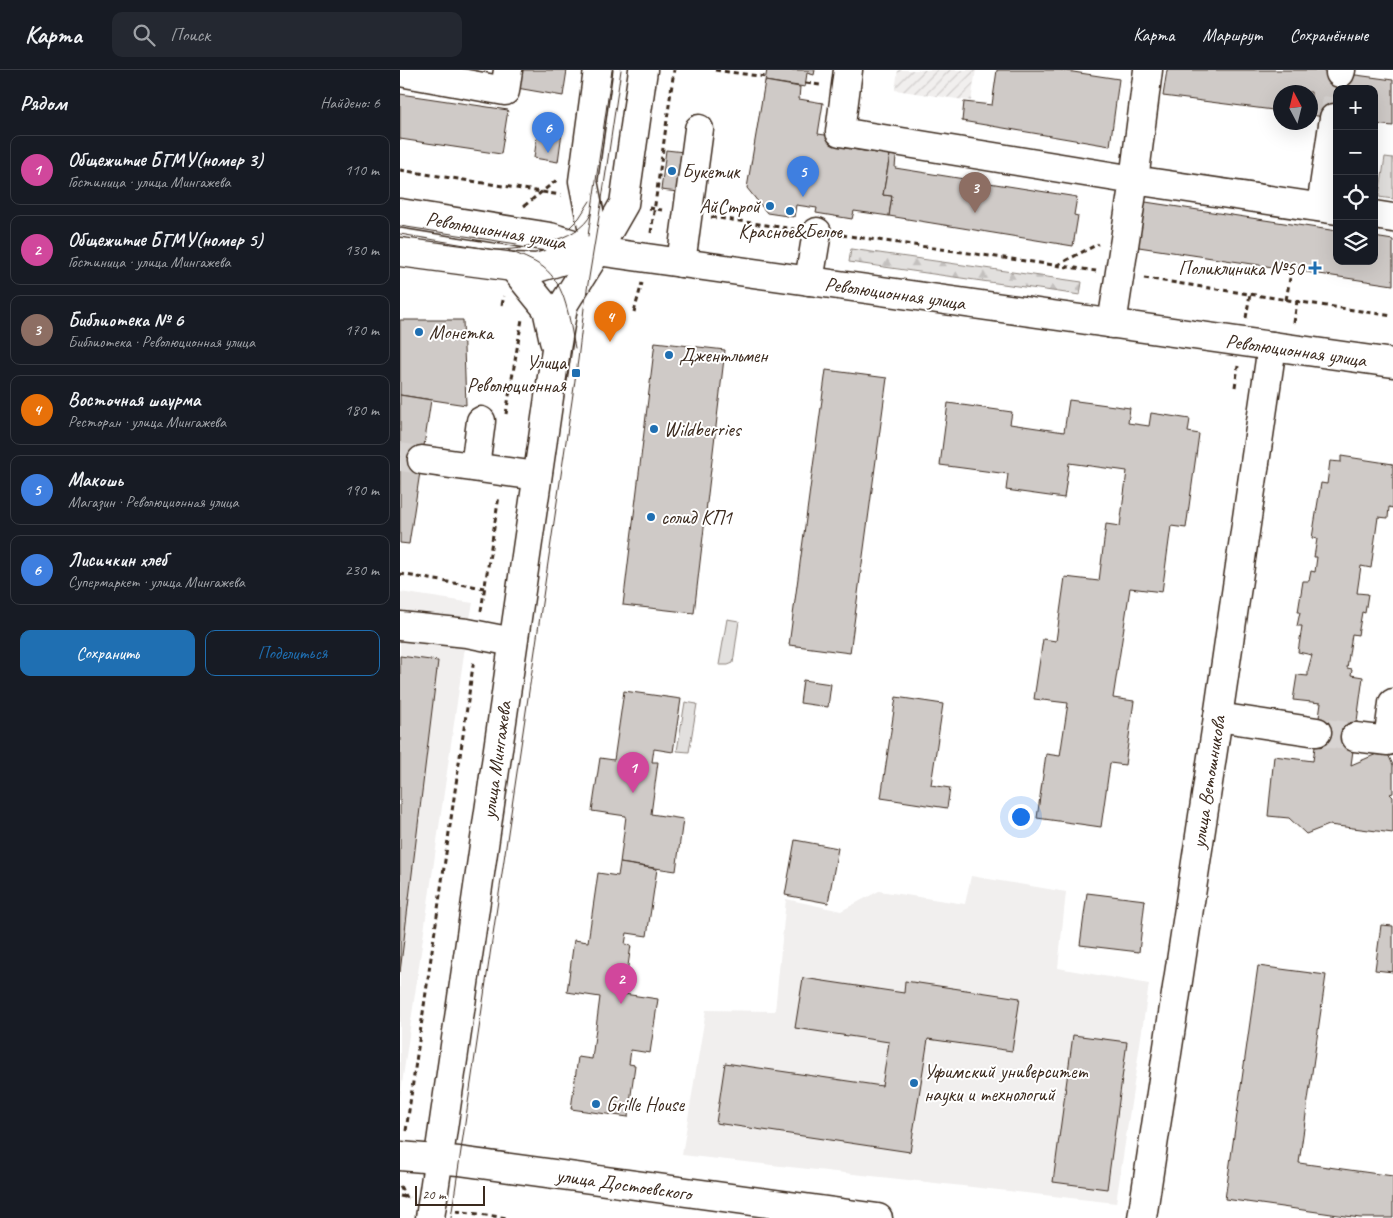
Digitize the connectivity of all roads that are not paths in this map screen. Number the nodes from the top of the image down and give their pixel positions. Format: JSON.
{"nodes":[{"id":1,"x":508,"y":70,"type":"edge"},
{"id":2,"x":598,"y":70,"type":"edge"},
{"id":3,"x":642,"y":70,"type":"edge"},
{"id":4,"x":848,"y":70,"type":"edge"},
{"id":5,"x":1148,"y":70,"type":"edge"},
{"id":6,"x":400,"y":72,"type":"edge"},
{"id":7,"x":699,"y":129,"type":"dead end"},
{"id":8,"x":1333,"y":130,"type":"edge"},
{"id":9,"x":1134,"y":180,"type":"junction"},
{"id":10,"x":1329,"y":209,"type":"edge"},
{"id":11,"x":400,"y":213,"type":"edge"},
{"id":12,"x":1378,"y":216,"type":"edge"},
{"id":13,"x":1393,"y":218,"type":"edge"},
{"id":14,"x":817,"y":232,"type":"road end"},
{"id":15,"x":595,"y":251,"type":"junction"},
{"id":16,"x":400,"y":252,"type":"edge"},
{"id":17,"x":681,"y":263,"type":"junction"},
{"id":18,"x":513,"y":267,"type":"junction"},
{"id":19,"x":809,"y":281,"type":"junction"},
{"id":20,"x":1112,"y":324,"type":"junction"},
{"id":21,"x":1272,"y":346,"type":"junction"},
{"id":22,"x":556,"y":349,"type":"junction"},
{"id":23,"x":1393,"y":363,"type":"edge"},
{"id":24,"x":481,"y":421,"type":"dead end"},
{"id":25,"x":422,"y":460,"type":"tunnel mouth"},
{"id":26,"x":474,"y":467,"type":"junction"},
{"id":27,"x":538,"y":476,"type":"junction"},
{"id":28,"x":400,"y":626,"type":"edge"},
{"id":29,"x":513,"y":642,"type":"junction"},
{"id":30,"x":1393,"y":710,"type":"edge"},
{"id":31,"x":1218,"y":718,"type":"junction"},
{"id":32,"x":1317,"y":732,"type":"tunnel mouth"},
{"id":33,"x":1355,"y":737,"type":"tunnel mouth"},
{"id":34,"x":400,"y":1156,"type":"edge"},
{"id":35,"x":439,"y":1159,"type":"junction"},
{"id":36,"x":430,"y":1218,"type":"edge"},
{"id":37,"x":878,"y":1218,"type":"edge"},
{"id":38,"x":1142,"y":1218,"type":"edge"}],
"edges":[{"from":1,"to":6,"type":"street"},
{"from":2,"to":15,"type":"street"},
{"from":3,"to":15,"type":"street"},
{"from":4,"to":9,"type":"street"},
{"from":5,"to":9,"type":"street"},
{"from":7,"to":17,"type":"street"},
{"from":8,"to":10,"type":"street"},
{"from":9,"to":10,"type":"street"},
{"from":9,"to":20,"type":"street"},
{"from":11,"to":15,"type":"street","name":"Революционная улица"},
{"from":12,"to":13,"type":"street"},
{"from":14,"to":19,"type":"street"},
{"from":15,"to":17,"type":"street","name":"Революционная улица"},
{"from":15,"to":18,"type":"street"},
{"from":15,"to":22,"type":"street","name":"улица Мингажева"},
{"from":16,"to":18,"type":"street"},
{"from":17,"to":19,"type":"street","name":"Революционная улица"},
{"from":18,"to":22,"type":"street"},
{"from":19,"to":20,"type":"street","name":"Революционная улица"},
{"from":20,"to":21,"type":"street","name":"Революционная улица"},
{"from":21,"to":23,"type":"street","name":"Революционная улица"},
{"from":21,"to":31,"type":"street","name":"улица Ветошникова"},
{"from":22,"to":27,"type":"street","name":"улица Мингажева"},
{"from":24,"to":26,"type":"street"},
{"from":25,"to":26,"type":"street"},
{"from":26,"to":27,"type":"street"},
{"from":27,"to":29,"type":"street","name":"улица Мингажева"},
{"from":28,"to":29,"type":"street"},
{"from":29,"to":35,"type":"street","name":"улица Мингажева"},
{"from":30,"to":33,"type":"street"},
{"from":31,"to":32,"type":"street"},
{"from":31,"to":38,"type":"street","name":"улица Ветошникова"},
{"from":34,"to":35,"type":"street","name":"улица Достоевского"},
{"from":35,"to":36,"type":"street","name":"улица Мингажева"},
{"from":35,"to":37,"type":"street","name":"улица Достоевского"}]}
